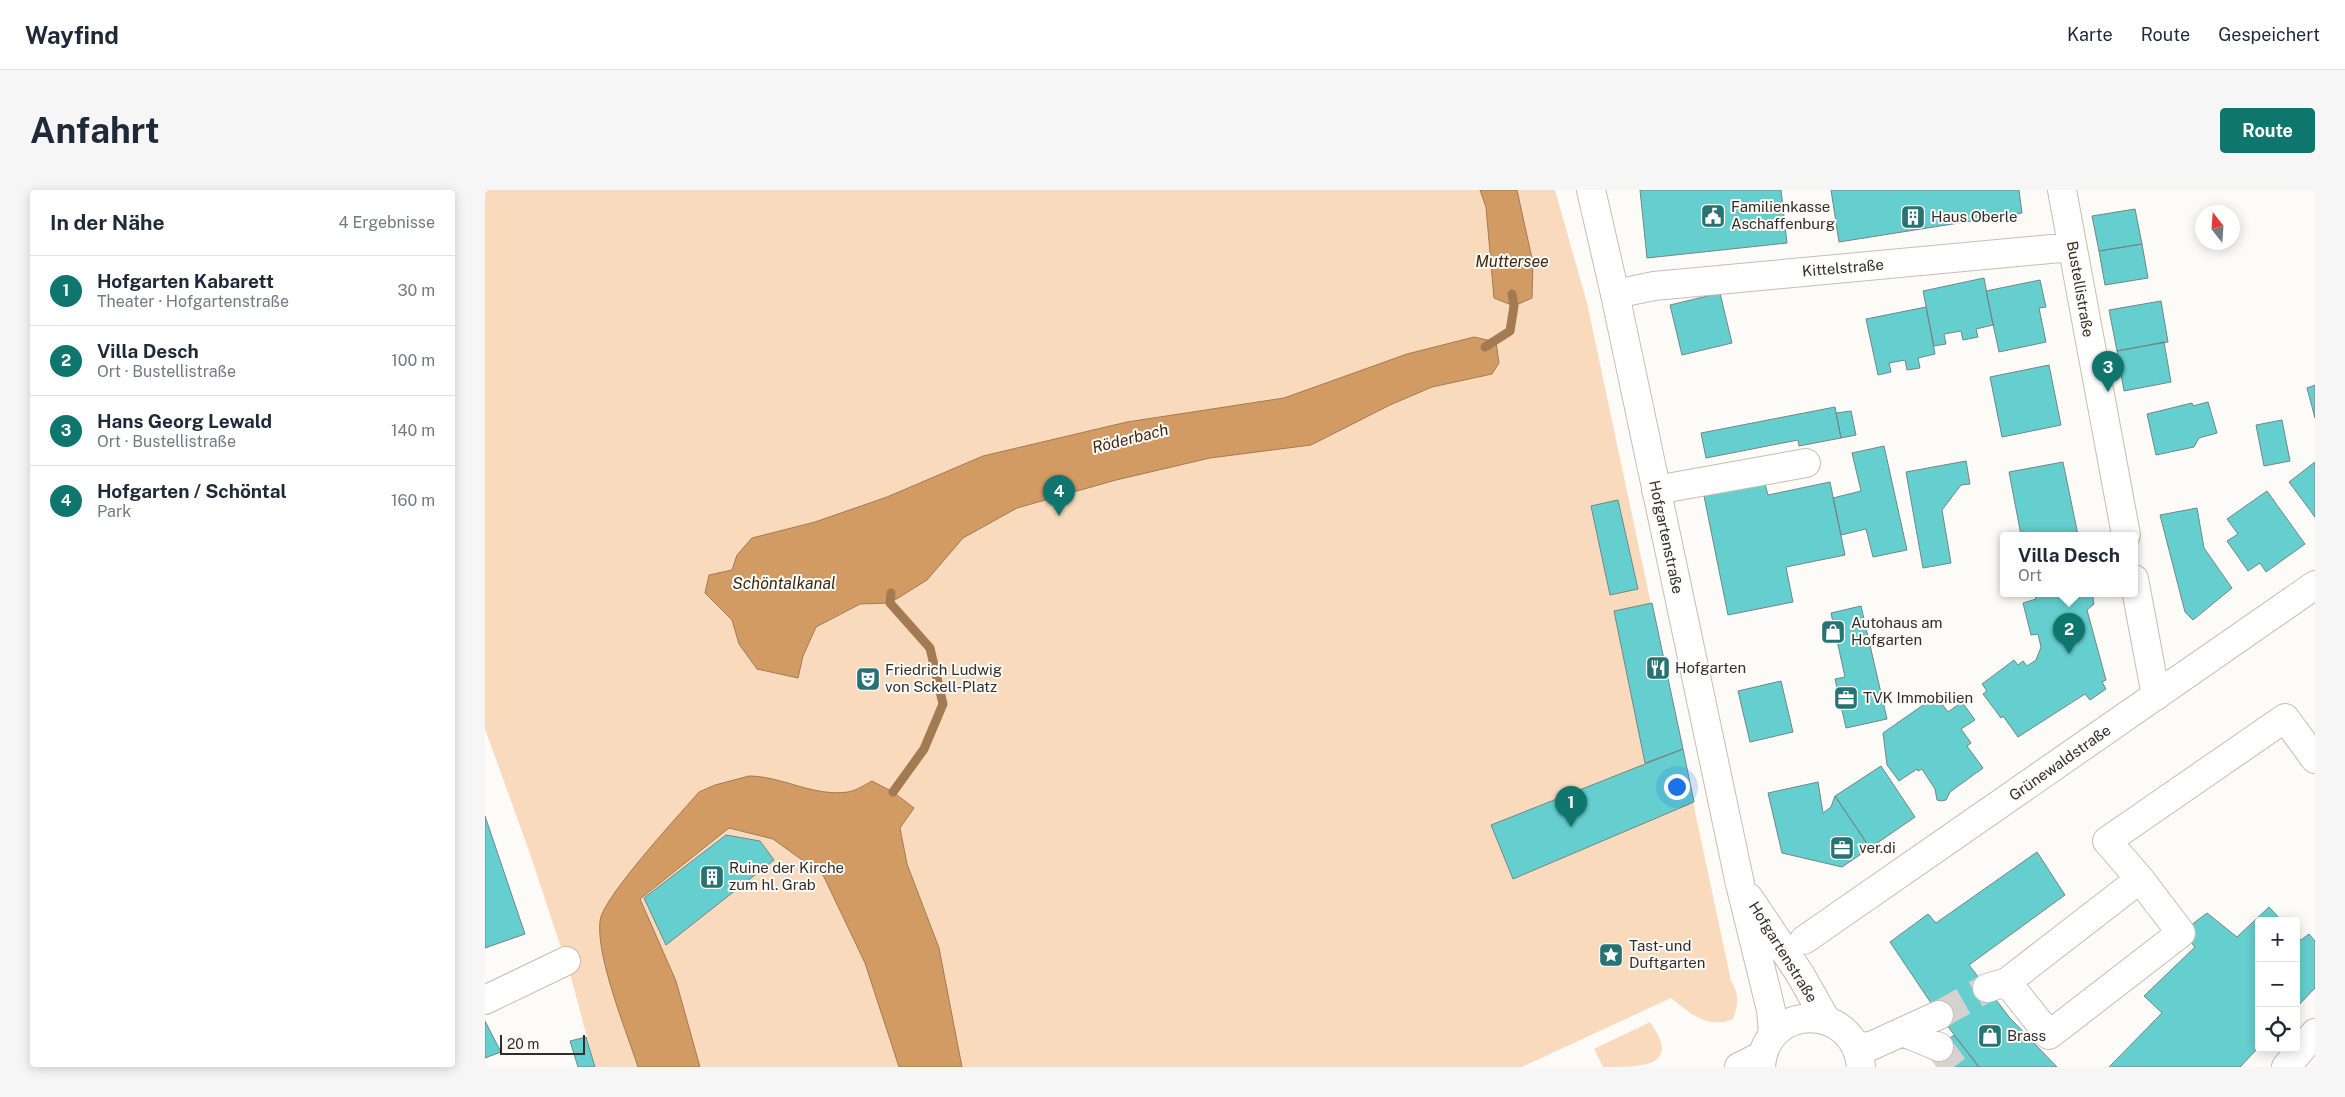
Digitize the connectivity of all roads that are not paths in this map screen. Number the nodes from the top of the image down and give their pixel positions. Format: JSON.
{"nodes":[{"id":1,"x":1591,"y":190,"type":"edge"},
{"id":2,"x":2062,"y":190,"type":"edge"},
{"id":3,"x":2072,"y":246,"type":"junction"},
{"id":4,"x":1615,"y":294,"type":"junction"},
{"id":5,"x":1807,"y":463,"type":"dead end"},
{"id":6,"x":1657,"y":490,"type":"junction"},
{"id":7,"x":2125,"y":532,"type":"edge"},
{"id":8,"x":2315,"y":584,"type":"edge"},
{"id":9,"x":2137,"y":597,"type":"edge"},
{"id":10,"x":2156,"y":696,"type":"junction"},
{"id":11,"x":2315,"y":759,"type":"edge"},
{"id":12,"x":2140,"y":879,"type":"junction"},
{"id":13,"x":1739,"y":884,"type":"junction"},
{"id":14,"x":1804,"y":940,"type":"dead end"},
{"id":15,"x":566,"y":961,"type":"dead end"},
{"id":16,"x":485,"y":1000,"type":"edge"},
{"id":17,"x":1939,"y":1015,"type":"tunnel mouth"},
{"id":18,"x":1826,"y":1020,"type":"junction"},
{"id":19,"x":1903,"y":1032,"type":"junction"},
{"id":20,"x":2315,"y":1033,"type":"edge"},
{"id":21,"x":1939,"y":1047,"type":"tunnel mouth"},
{"id":22,"x":1759,"y":1056,"type":"edge"},
{"id":23,"x":1860,"y":1062,"type":"edge"},
{"id":24,"x":2285,"y":1067,"type":"edge"}],
"edges":[{"from":1,"to":4,"type":"street","name":"Hofgartenstraße"},
{"from":2,"to":3,"type":"street","name":"Bustellistraße"},
{"from":3,"to":4,"type":"street","name":"Kittelstraße"},
{"from":3,"to":7,"type":"street","name":"Bustellistraße"},
{"from":4,"to":6,"type":"street","name":"Hofgartenstraße"},
{"from":5,"to":6,"type":"street"},
{"from":6,"to":13,"type":"street","name":"Hofgartenstraße"},
{"from":8,"to":10,"type":"street","name":"Grünewaldstraße"},
{"from":9,"to":10,"type":"street"},
{"from":10,"to":14,"type":"street","name":"Grünewaldstraße"},
{"from":11,"to":12,"type":"street"},
{"from":12,"to":12,"type":"street"},
{"from":13,"to":18,"type":"street","name":"Hofgartenstraße"},
{"from":13,"to":22,"type":"street","name":"Hofgartenstraße"},
{"from":15,"to":16,"type":"street"},
{"from":17,"to":19,"type":"street"},
{"from":18,"to":22,"type":"street"},
{"from":18,"to":23,"type":"street"},
{"from":19,"to":21,"type":"street"},
{"from":19,"to":23,"type":"street"},
{"from":20,"to":24,"type":"street"}]}
